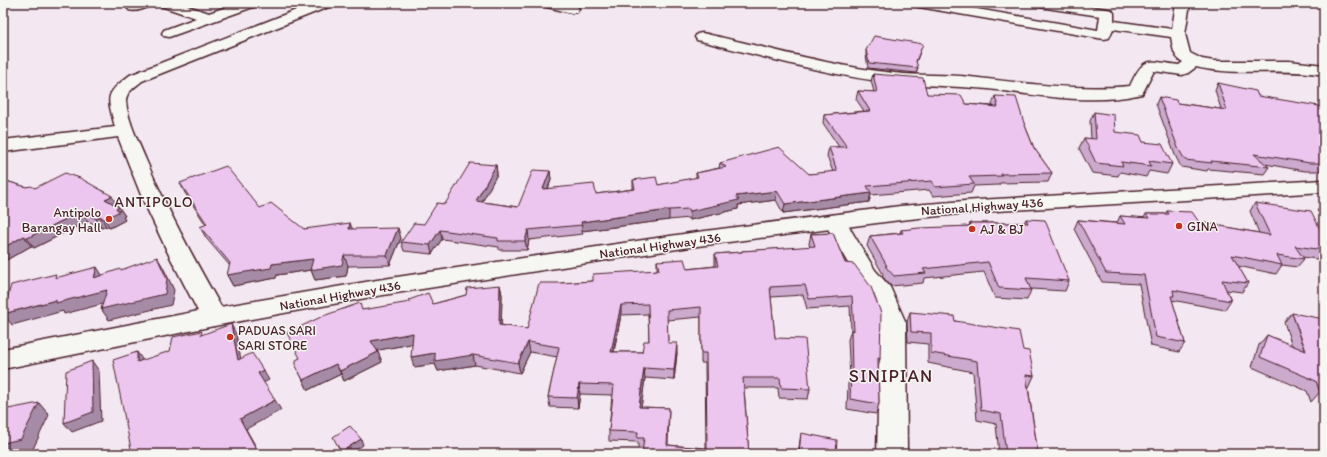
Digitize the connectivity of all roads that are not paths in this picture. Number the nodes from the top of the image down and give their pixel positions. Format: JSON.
{"nodes":[{"id":1,"x":166,"y":3,"type":"edge"},
{"id":2,"x":251,"y":3,"type":"edge"},
{"id":3,"x":548,"y":3,"type":"edge"},
{"id":4,"x":919,"y":3,"type":"edge"},
{"id":5,"x":1039,"y":3,"type":"edge"},
{"id":6,"x":1183,"y":3,"type":"edge"},
{"id":7,"x":322,"y":4,"type":"edge"},
{"id":8,"x":572,"y":9,"type":"dead end"},
{"id":9,"x":209,"y":18,"type":"junction"},
{"id":10,"x":1107,"y":24,"type":"junction"},
{"id":11,"x":169,"y":33,"type":"dead end"},
{"id":12,"x":1178,"y":34,"type":"junction"},
{"id":13,"x":702,"y":36,"type":"dead end"},
{"id":14,"x":1192,"y":62,"type":"junction"},
{"id":15,"x":1324,"y":70,"type":"edge"},
{"id":16,"x":126,"y":132,"type":"junction"},
{"id":17,"x":3,"y":146,"type":"edge"},
{"id":18,"x":1324,"y":186,"type":"edge"},
{"id":19,"x":835,"y":222,"type":"junction"},
{"id":20,"x":214,"y":317,"type":"junction"},
{"id":21,"x":3,"y":359,"type":"edge"},
{"id":22,"x":892,"y":454,"type":"edge"}],
"edges":[{"from":1,"to":9,"type":"street"},
{"from":2,"to":9,"type":"street"},
{"from":3,"to":8,"type":"street"},
{"from":4,"to":10,"type":"street"},
{"from":5,"to":10,"type":"street"},
{"from":6,"to":12,"type":"street"},
{"from":7,"to":16,"type":"street"},
{"from":9,"to":11,"type":"street"},
{"from":10,"to":12,"type":"street"},
{"from":12,"to":14,"type":"street"},
{"from":13,"to":14,"type":"street"},
{"from":14,"to":15,"type":"street"},
{"from":16,"to":17,"type":"street"},
{"from":16,"to":20,"type":"street"},
{"from":18,"to":19,"type":"street","name":"National Highway 436"},
{"from":19,"to":20,"type":"street","name":"National Highway 436"},
{"from":19,"to":22,"type":"street"},
{"from":20,"to":21,"type":"street","name":"National Highway 436"}]}
